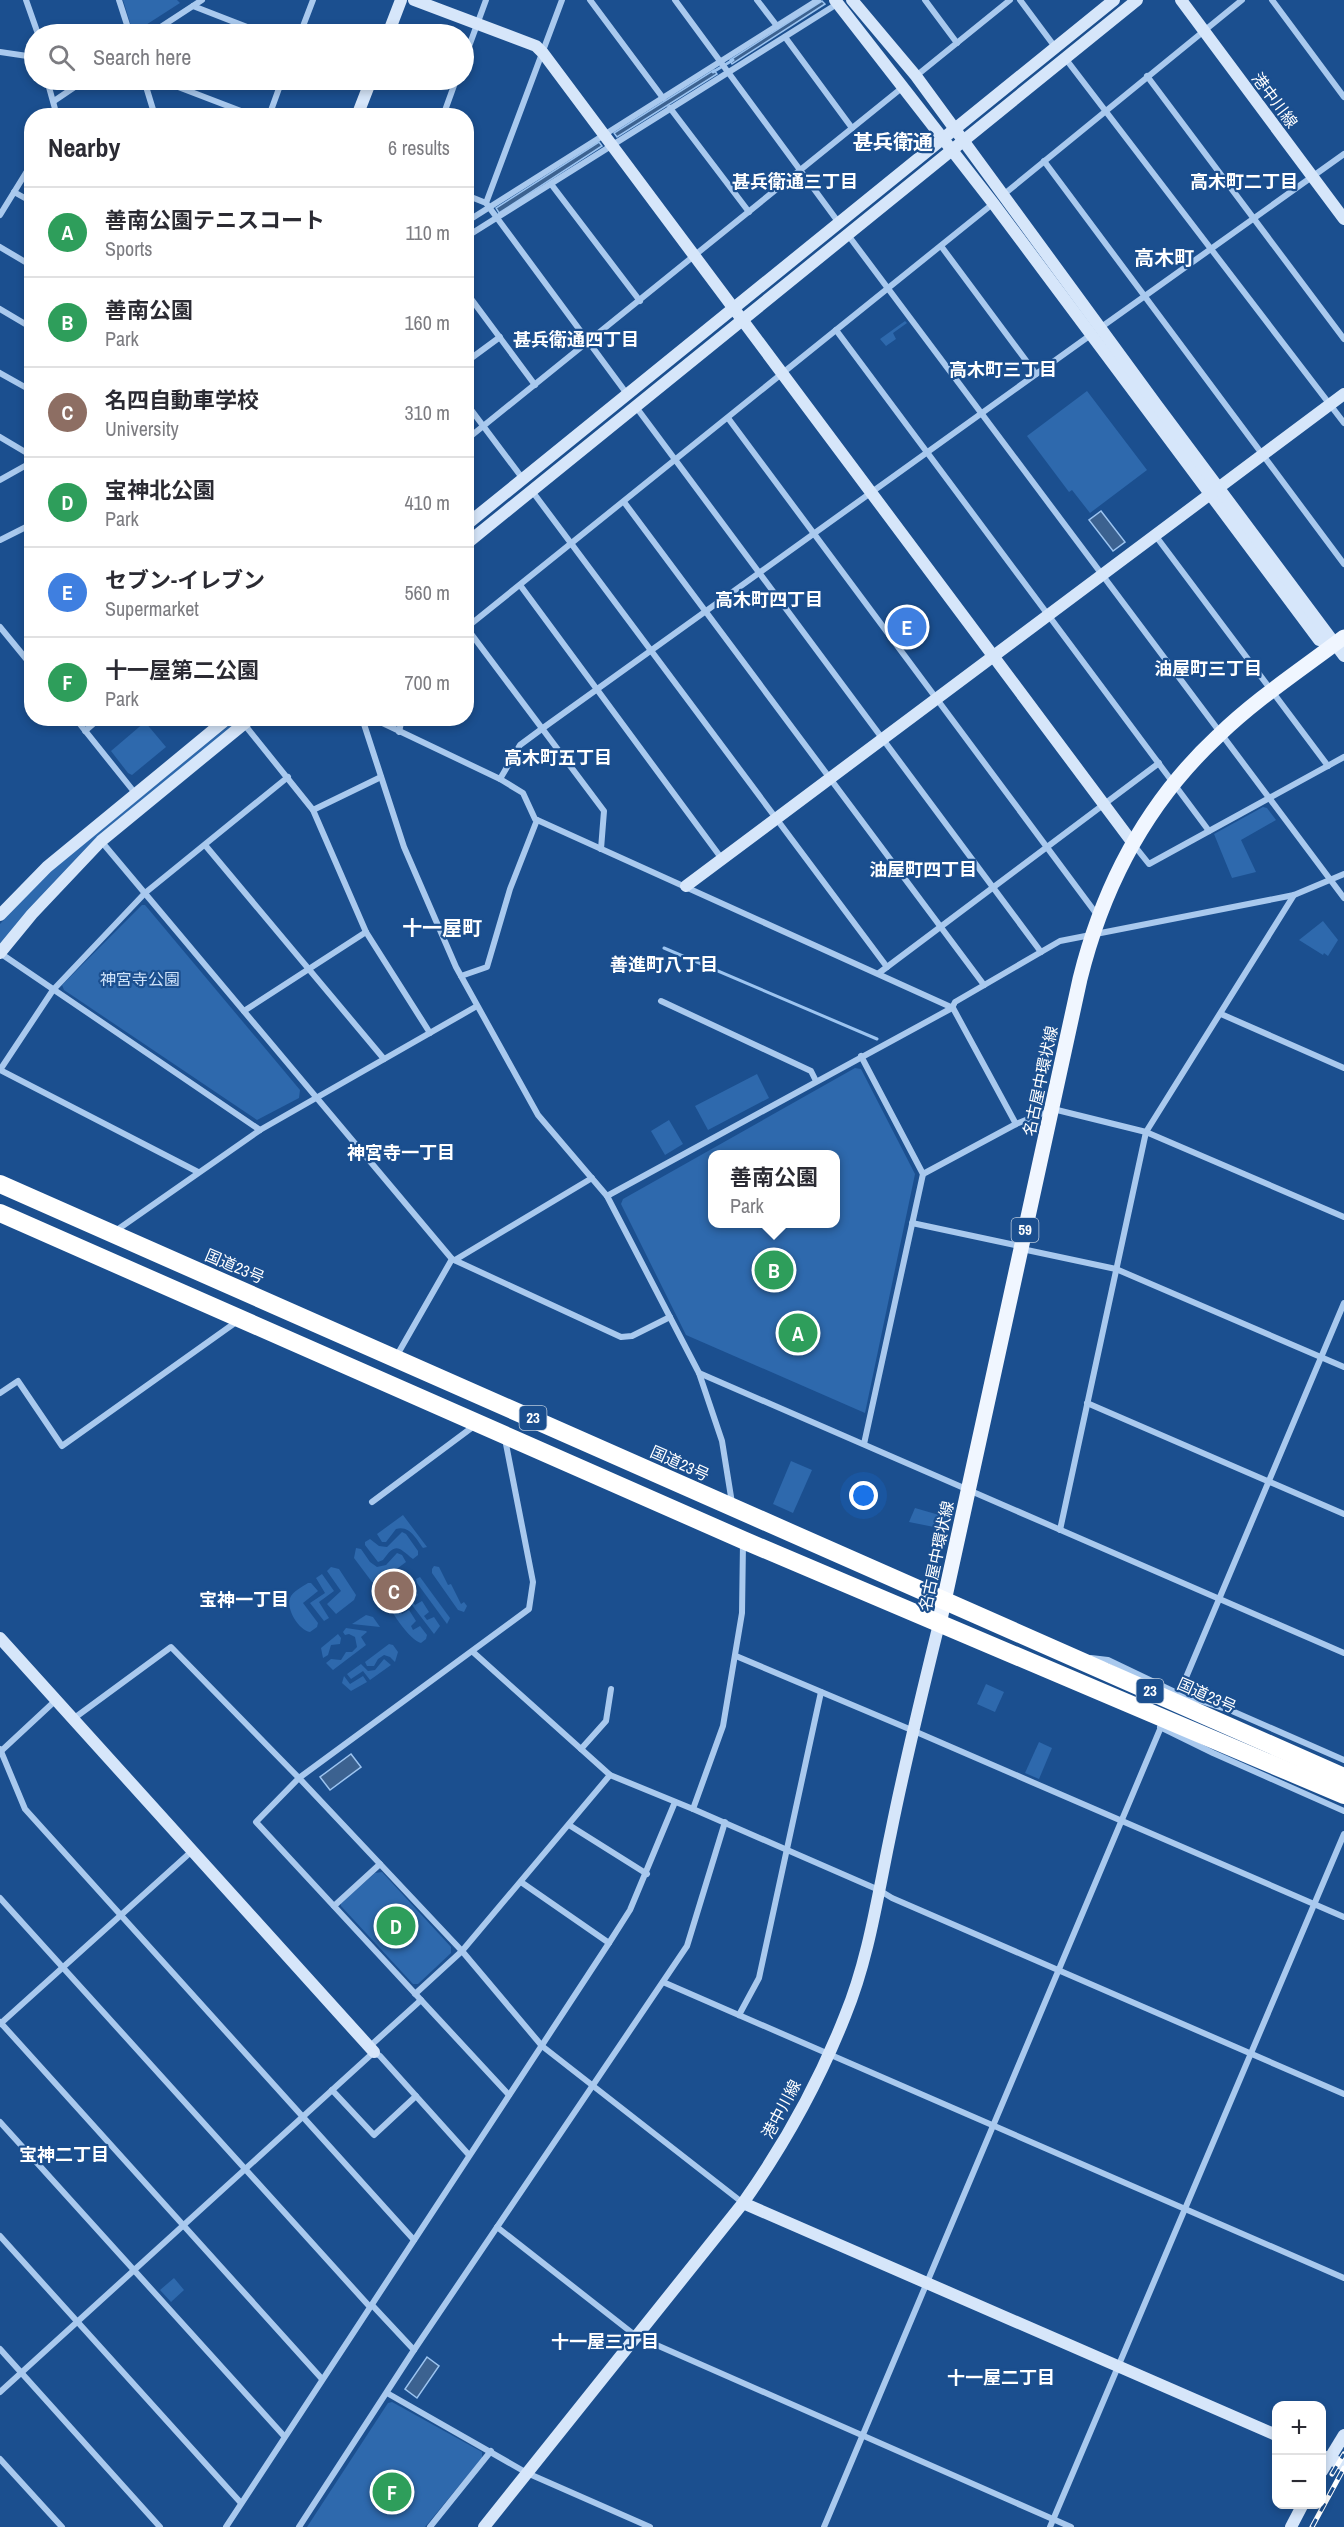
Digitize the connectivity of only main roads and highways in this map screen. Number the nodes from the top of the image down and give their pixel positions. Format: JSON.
{"nodes":[{"id":1,"x":1341,"y":646,"type":"edge"},
{"id":2,"x":0,"y":1184,"type":"edge"},
{"id":3,"x":0,"y":1213,"type":"edge"},
{"id":4,"x":944,"y":1600,"type":"junction"},
{"id":5,"x":939,"y":1624,"type":"junction"},
{"id":6,"x":1230,"y":1737,"type":"junction"},
{"id":7,"x":1344,"y":1777,"type":"edge"},
{"id":8,"x":1344,"y":1795,"type":"edge"}],
"edges":[{"from":1,"to":4,"type":"main road","name":"名古屋中環状線","number":"59"},
{"from":2,"to":4,"type":"highway","name":"国道23号","number":"23"},
{"from":3,"to":5,"type":"highway","name":"国道23号","number":"23"},
{"from":4,"to":5,"type":"main road","name":"名古屋中環状線","number":"59"},
{"from":4,"to":6,"type":"highway","name":"国道23号","number":"23"},
{"from":5,"to":6,"type":"highway","name":"国道23号","number":"23"},
{"from":6,"to":7,"type":"highway","name":"国道23号","number":"23"},
{"from":6,"to":8,"type":"highway","name":"国道23号","number":"23"}]}
